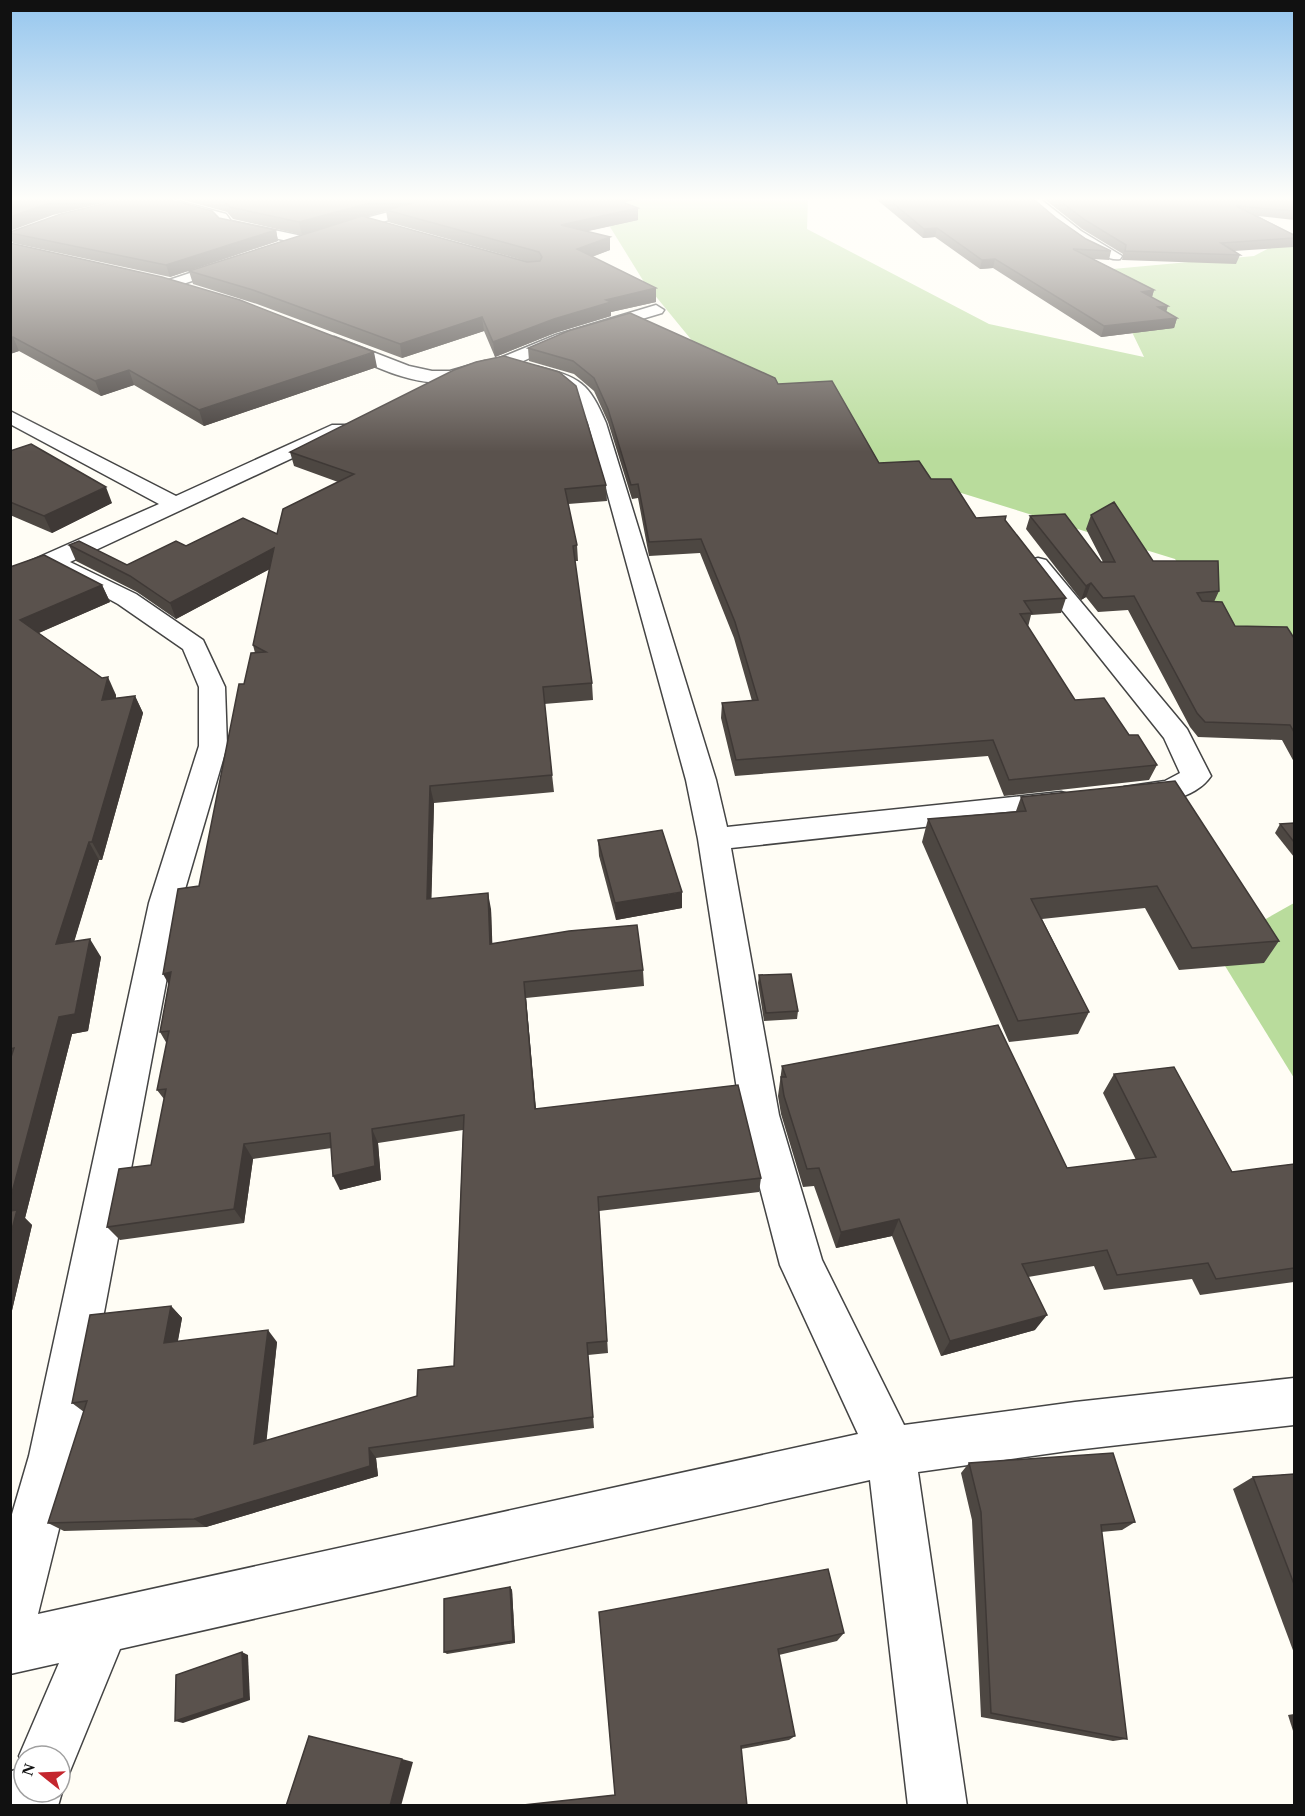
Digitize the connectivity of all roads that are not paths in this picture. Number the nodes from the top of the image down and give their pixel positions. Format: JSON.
{"nodes":[{"id":1,"x":163,"y":283,"type":"edge"},
{"id":2,"x":216,"y":298,"type":"edge"},
{"id":3,"x":656,"y":310,"type":"edge"},
{"id":4,"x":305,"y":331,"type":"edge"},
{"id":5,"x":506,"y":362,"type":"junction"},
{"id":6,"x":446,"y":377,"type":"junction"},
{"id":7,"x":411,"y":395,"type":"edge"},
{"id":8,"x":10,"y":416,"type":"edge"},
{"id":9,"x":362,"y":418,"type":"edge"},
{"id":10,"x":174,"y":504,"type":"junction"},
{"id":11,"x":1021,"y":543,"type":"edge"},
{"id":12,"x":53,"y":561,"type":"junction"},
{"id":13,"x":10,"y":578,"type":"edge"},
{"id":14,"x":714,"y":838,"type":"junction"},
{"id":15,"x":1294,"y":1402,"type":"edge"},
{"id":16,"x":891,"y":1451,"type":"junction"},
{"id":17,"x":10,"y":1619,"type":"edge"},
{"id":18,"x":102,"y":1627,"type":"junction"},
{"id":19,"x":10,"y":1647,"type":"edge"},
{"id":20,"x":53,"y":1744,"type":"edge"},
{"id":21,"x":938,"y":1806,"type":"edge"}],
"edges":[{"from":1,"to":2,"type":"street"},
{"from":3,"to":5,"type":"street"},
{"from":4,"to":6,"type":"street"},
{"from":5,"to":6,"type":"street"},
{"from":5,"to":14,"type":"street"},
{"from":6,"to":7,"type":"street"},
{"from":8,"to":10,"type":"street"},
{"from":9,"to":10,"type":"street"},
{"from":10,"to":12,"type":"street"},
{"from":11,"to":14,"type":"street"},
{"from":12,"to":13,"type":"street"},
{"from":12,"to":17,"type":"street"},
{"from":14,"to":16,"type":"street"},
{"from":15,"to":16,"type":"street"},
{"from":16,"to":18,"type":"street"},
{"from":16,"to":21,"type":"street"},
{"from":18,"to":19,"type":"street"},
{"from":18,"to":20,"type":"street"}]}
